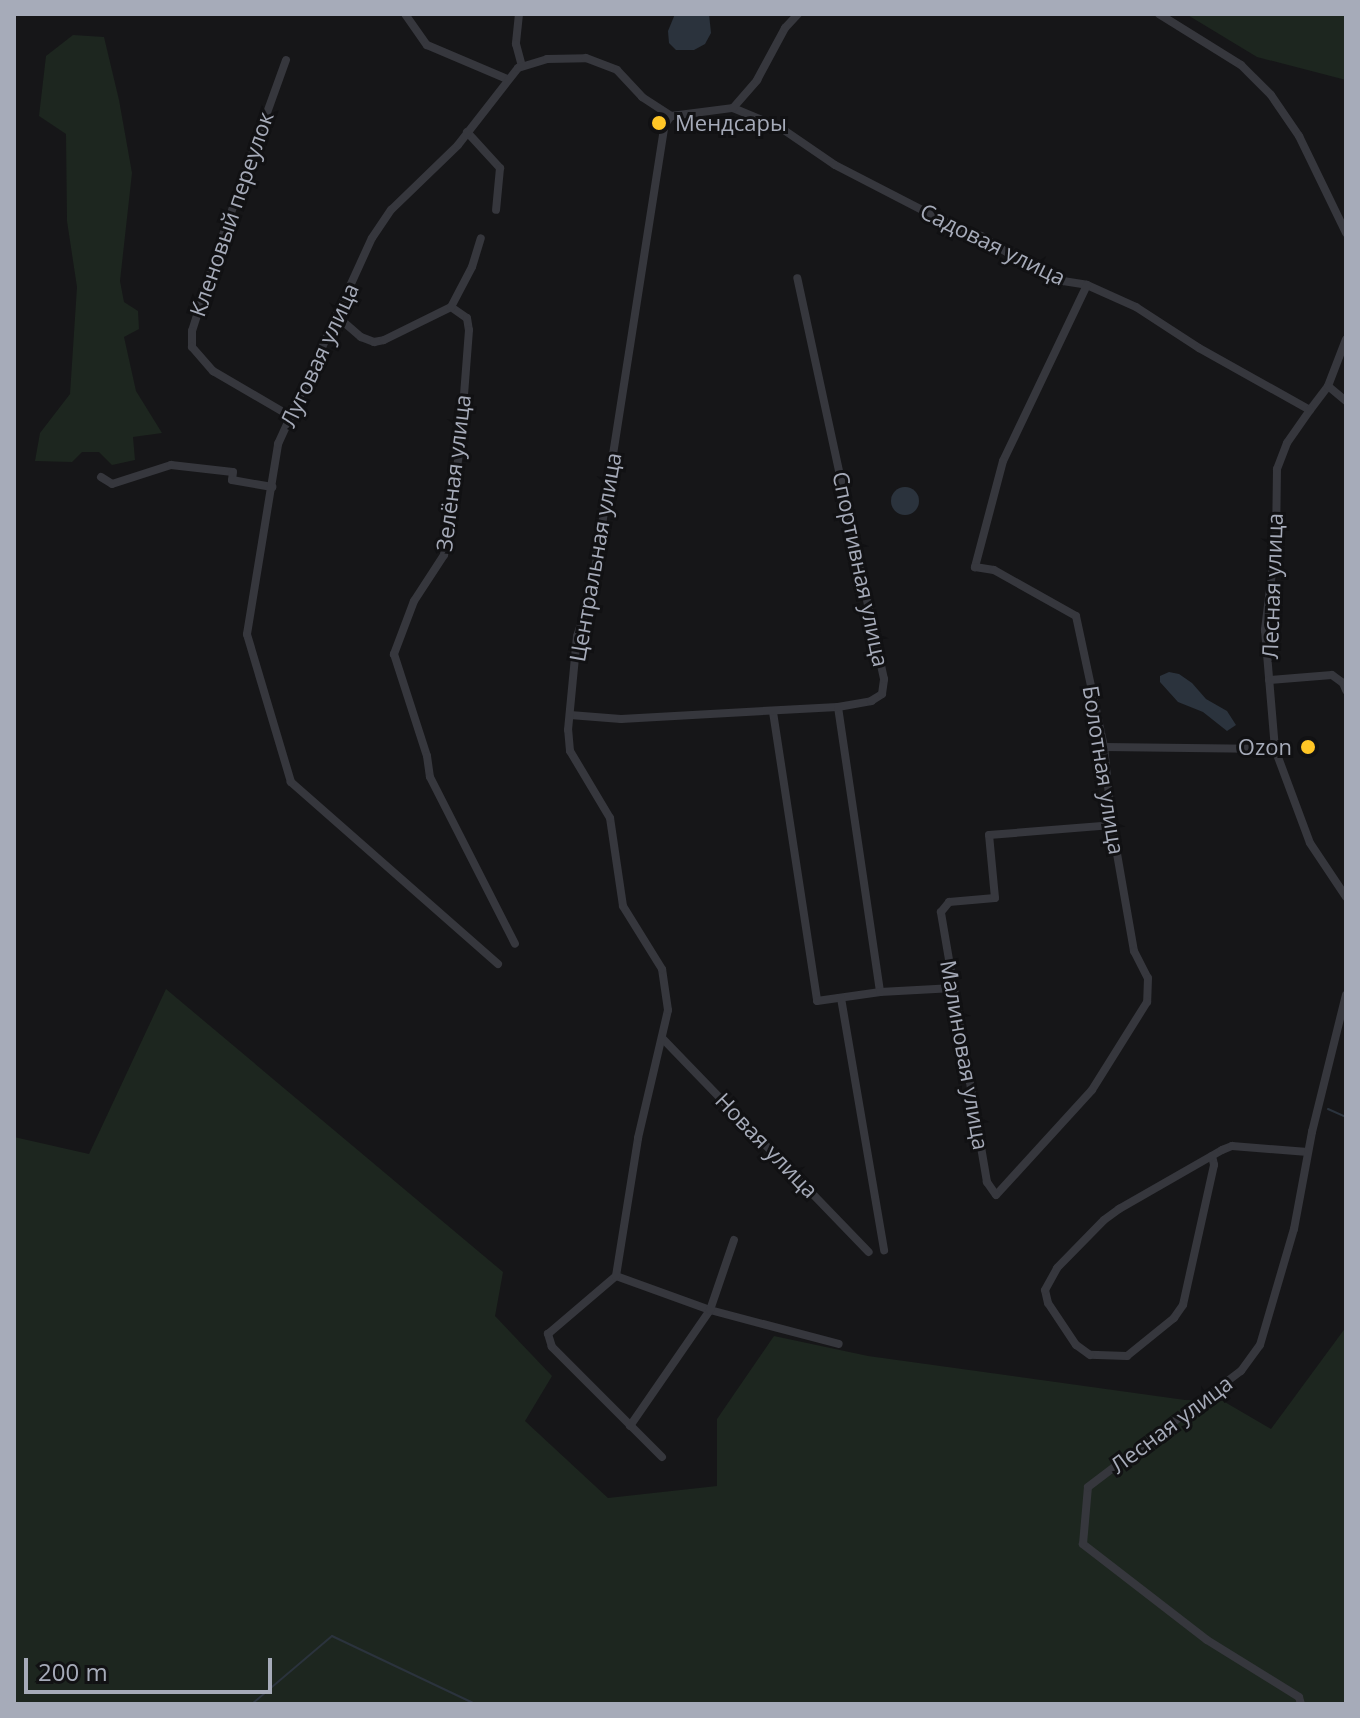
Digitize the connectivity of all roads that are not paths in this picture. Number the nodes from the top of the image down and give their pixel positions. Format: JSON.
{"nodes":[{"id":1,"x":405,"y":14,"type":"edge"},
{"id":2,"x":519,"y":14,"type":"edge"},
{"id":3,"x":798,"y":14,"type":"edge"},
{"id":4,"x":1159,"y":14,"type":"edge"},
{"id":5,"x":286,"y":60,"type":"dead end"},
{"id":6,"x":522,"y":66,"type":"junction"},
{"id":7,"x":507,"y":79,"type":"junction"},
{"id":8,"x":733,"y":108,"type":"junction"},
{"id":9,"x":668,"y":120,"type":"junction"},
{"id":10,"x":467,"y":132,"type":"junction"},
{"id":11,"x":496,"y":210,"type":"dead end"},
{"id":12,"x":1346,"y":233,"type":"edge"},
{"id":13,"x":481,"y":238,"type":"dead end"},
{"id":14,"x":797,"y":278,"type":"dead end"},
{"id":15,"x":1087,"y":285,"type":"junction"},
{"id":16,"x":451,"y":307,"type":"junction"},
{"id":17,"x":339,"y":318,"type":"junction"},
{"id":18,"x":1346,"y":339,"type":"edge"},
{"id":19,"x":1328,"y":386,"type":"junction"},
{"id":20,"x":1346,"y":401,"type":"edge"},
{"id":21,"x":1310,"y":410,"type":"junction"},
{"id":22,"x":290,"y":416,"type":"junction"},
{"id":23,"x":101,"y":477,"type":"dead end"},
{"id":24,"x":272,"y":487,"type":"junction"},
{"id":25,"x":1269,"y":680,"type":"junction"},
{"id":26,"x":1346,"y":690,"type":"edge"},
{"id":27,"x":838,"y":707,"type":"junction"},
{"id":28,"x":773,"y":712,"type":"junction"},
{"id":29,"x":570,"y":715,"type":"junction"},
{"id":30,"x":1104,"y":747,"type":"junction"},
{"id":31,"x":1275,"y":749,"type":"junction"},
{"id":32,"x":1112,"y":825,"type":"junction"},
{"id":33,"x":1346,"y":897,"type":"edge"},
{"id":34,"x":515,"y":944,"type":"dead end"},
{"id":35,"x":498,"y":964,"type":"dead end"},
{"id":36,"x":954,"y":988,"type":"junction"},
{"id":37,"x":880,"y":992,"type":"junction"},
{"id":38,"x":1346,"y":995,"type":"edge"},
{"id":39,"x":841,"y":998,"type":"junction"},
{"id":40,"x":1147,"y":1002,"type":"joint"},
{"id":41,"x":663,"y":1039,"type":"junction"},
{"id":42,"x":1308,"y":1152,"type":"junction"},
{"id":43,"x":1212,"y":1156,"type":"junction"},
{"id":44,"x":734,"y":1240,"type":"dead end"},
{"id":45,"x":884,"y":1250,"type":"dead end"},
{"id":46,"x":869,"y":1252,"type":"dead end"},
{"id":47,"x":616,"y":1276,"type":"junction"},
{"id":48,"x":710,"y":1310,"type":"junction"},
{"id":49,"x":839,"y":1344,"type":"dead end"},
{"id":50,"x":630,"y":1426,"type":"junction"},
{"id":51,"x":662,"y":1457,"type":"dead end"},
{"id":52,"x":1301,"y":1704,"type":"edge"}],
"edges":[{"from":1,"to":7,"type":"street"},
{"from":2,"to":6,"type":"street"},
{"from":3,"to":8,"type":"street"},
{"from":4,"to":12,"type":"street"},
{"from":5,"to":22,"type":"street","name":"Кленовый переулок"},
{"from":6,"to":7,"type":"street","name":"Луговая улица"},
{"from":6,"to":9,"type":"street"},
{"from":7,"to":10,"type":"street","name":"Луговая улица"},
{"from":8,"to":9,"type":"street"},
{"from":8,"to":15,"type":"street","name":"Садовая улица"},
{"from":9,"to":29,"type":"street","name":"Центральная улица"},
{"from":10,"to":11,"type":"street"},
{"from":10,"to":17,"type":"street","name":"Луговая улица"},
{"from":13,"to":16,"type":"street"},
{"from":14,"to":27,"type":"street","name":"Спортивная улица"},
{"from":15,"to":21,"type":"street","name":"Садовая улица"},
{"from":15,"to":30,"type":"street","name":"Болотная улица"},
{"from":16,"to":17,"type":"street"},
{"from":16,"to":34,"type":"street","name":"Зелёная улица"},
{"from":17,"to":22,"type":"street","name":"Луговая улица"},
{"from":18,"to":19,"type":"street"},
{"from":19,"to":20,"type":"street"},
{"from":19,"to":21,"type":"street"},
{"from":21,"to":25,"type":"street","name":"Лесная улица"},
{"from":22,"to":24,"type":"street","name":"Луговая улица"},
{"from":23,"to":24,"type":"street"},
{"from":24,"to":35,"type":"street","name":"Луговая улица"},
{"from":25,"to":26,"type":"street"},
{"from":25,"to":31,"type":"street","name":"Лесная улица"},
{"from":27,"to":28,"type":"street","name":"Спортивная улица"},
{"from":27,"to":37,"type":"street"},
{"from":28,"to":29,"type":"street","name":"Спортивная улица"},
{"from":28,"to":39,"type":"street"},
{"from":29,"to":41,"type":"street","name":"Центральная улица"},
{"from":30,"to":31,"type":"street"},
{"from":30,"to":32,"type":"street","name":"Болотная улица"},
{"from":31,"to":33,"type":"street","name":"Лесная улица"},
{"from":32,"to":36,"type":"street","name":"Малиновая улица"},
{"from":32,"to":40,"type":"street","name":"Болотная улица"},
{"from":36,"to":37,"type":"street"},
{"from":36,"to":40,"type":"street","name":"Малиновая улица"},
{"from":37,"to":39,"type":"street"},
{"from":38,"to":42,"type":"street","name":"Лесная улица"},
{"from":39,"to":45,"type":"street"},
{"from":41,"to":46,"type":"street","name":"Новая улица"},
{"from":41,"to":47,"type":"street"},
{"from":42,"to":43,"type":"street"},
{"from":42,"to":52,"type":"street","name":"Лесная улица"},
{"from":43,"to":43,"type":"street"},
{"from":44,"to":48,"type":"street"},
{"from":47,"to":48,"type":"street"},
{"from":47,"to":50,"type":"street"},
{"from":48,"to":49,"type":"street"},
{"from":48,"to":50,"type":"street"},
{"from":50,"to":51,"type":"street"}]}
